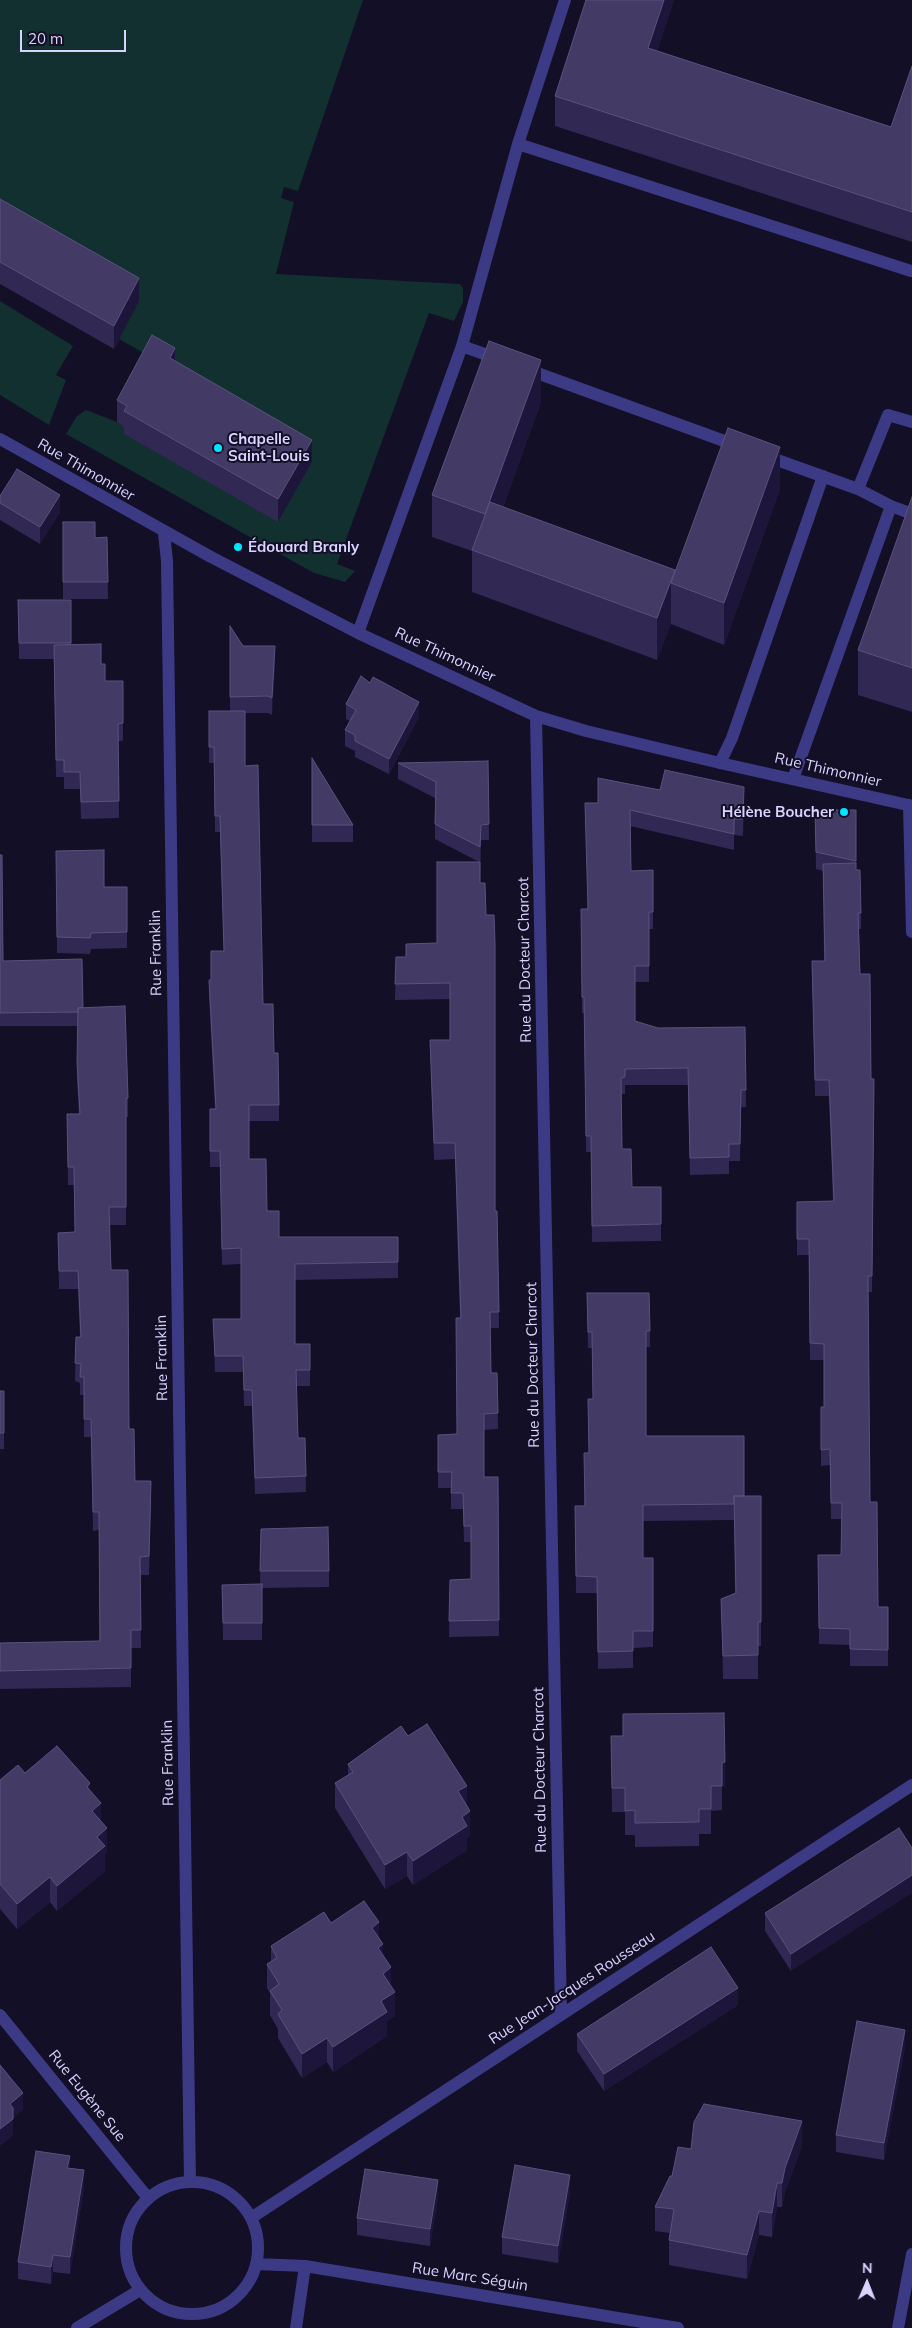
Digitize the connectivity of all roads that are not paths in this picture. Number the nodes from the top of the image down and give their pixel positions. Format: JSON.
{"nodes":[{"id":1,"x":565,"y":0,"type":"edge"},
{"id":2,"x":518,"y":144,"type":"junction"},
{"id":3,"x":911,"y":272,"type":"edge"},
{"id":4,"x":462,"y":346,"type":"junction"},
{"id":5,"x":912,"y":422,"type":"edge"},
{"id":6,"x":0,"y":439,"type":"edge"},
{"id":7,"x":823,"y":476,"type":"junction"},
{"id":8,"x":858,"y":489,"type":"junction"},
{"id":9,"x":891,"y":506,"type":"junction"},
{"id":10,"x":912,"y":514,"type":"edge"},
{"id":11,"x":164,"y":533,"type":"junction"},
{"id":12,"x":358,"y":633,"type":"junction"},
{"id":13,"x":536,"y":716,"type":"junction"},
{"id":14,"x":720,"y":763,"type":"junction"},
{"id":15,"x":793,"y":779,"type":"junction"},
{"id":16,"x":911,"y":806,"type":"edge"},
{"id":17,"x":912,"y":932,"type":"edge"},
{"id":18,"x":912,"y":1785,"type":"edge"},
{"id":19,"x":561,"y":2014,"type":"junction"},
{"id":20,"x":0,"y":2015,"type":"edge"},
{"id":21,"x":190,"y":2182,"type":"junction"},
{"id":22,"x":148,"y":2198,"type":"junction"},
{"id":23,"x":251,"y":2218,"type":"junction"},
{"id":24,"x":912,"y":2254,"type":"edge"},
{"id":25,"x":256,"y":2264,"type":"junction"},
{"id":26,"x":305,"y":2266,"type":"junction"},
{"id":27,"x":140,"y":2290,"type":"junction"},
{"id":28,"x":77,"y":2328,"type":"edge"},
{"id":29,"x":296,"y":2328,"type":"edge"},
{"id":30,"x":678,"y":2328,"type":"edge"},
{"id":31,"x":898,"y":2328,"type":"edge"}],
"edges":[{"from":1,"to":2,"type":"street"},
{"from":2,"to":3,"type":"street"},
{"from":2,"to":4,"type":"street"},
{"from":4,"to":7,"type":"street"},
{"from":4,"to":12,"type":"street"},
{"from":5,"to":8,"type":"street"},
{"from":6,"to":11,"type":"street","name":"Rue Thimonnier"},
{"from":7,"to":8,"type":"street"},
{"from":7,"to":14,"type":"street"},
{"from":8,"to":9,"type":"street"},
{"from":9,"to":10,"type":"street"},
{"from":9,"to":15,"type":"street"},
{"from":11,"to":12,"type":"street","name":"Rue Thimonnier"},
{"from":11,"to":21,"type":"street","name":"Rue Franklin"},
{"from":12,"to":13,"type":"street","name":"Rue Thimonnier"},
{"from":13,"to":14,"type":"street","name":"Rue Thimonnier"},
{"from":13,"to":19,"type":"street","name":"Rue du Docteur Charcot"},
{"from":14,"to":15,"type":"street","name":"Rue Thimonnier"},
{"from":15,"to":16,"type":"street","name":"Rue Thimonnier"},
{"from":16,"to":17,"type":"street"},
{"from":18,"to":19,"type":"street","name":"Rue Jean-Jacques Rousseau"},
{"from":19,"to":23,"type":"street","name":"Rue Jean-Jacques Rousseau"},
{"from":20,"to":22,"type":"street","name":"Rue Eugène Sue"},
{"from":21,"to":22,"type":"street"},
{"from":21,"to":23,"type":"street"},
{"from":22,"to":27,"type":"street"},
{"from":23,"to":25,"type":"street"},
{"from":24,"to":31,"type":"street"},
{"from":25,"to":26,"type":"street","name":"Rue Marc Séguin"},
{"from":25,"to":27,"type":"street"},
{"from":26,"to":29,"type":"street"},
{"from":26,"to":30,"type":"street","name":"Rue Marc Séguin"},
{"from":27,"to":28,"type":"street"}]}
